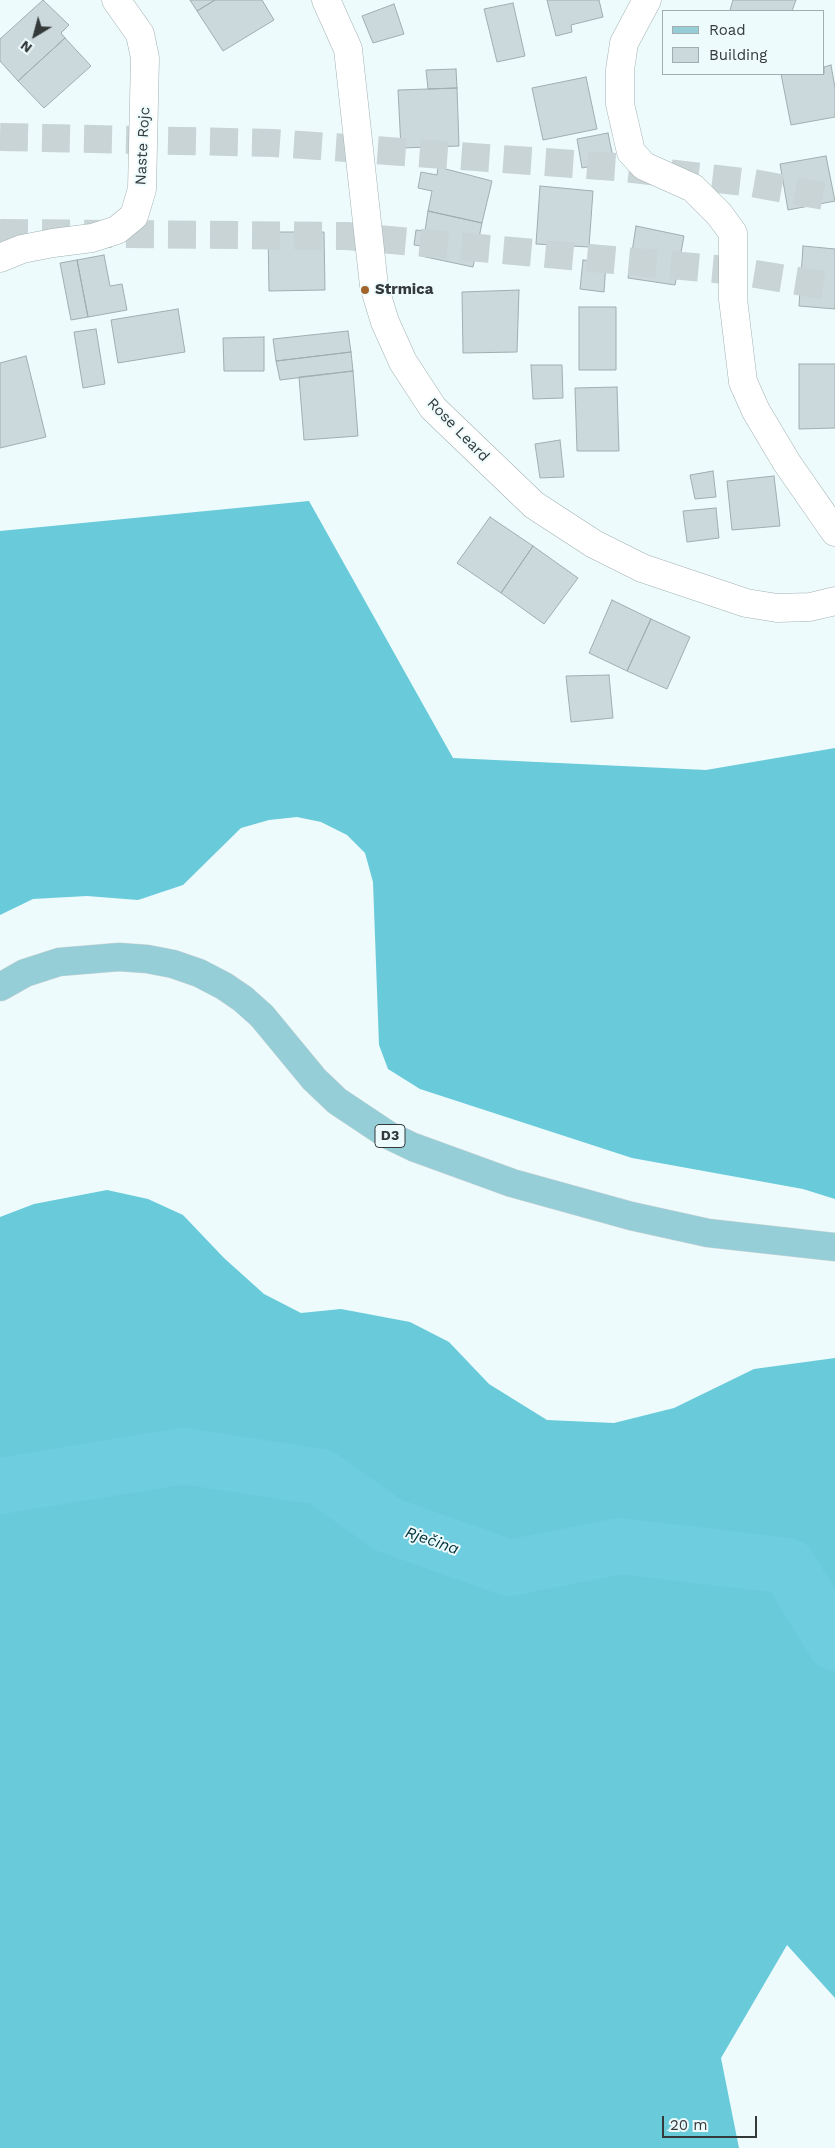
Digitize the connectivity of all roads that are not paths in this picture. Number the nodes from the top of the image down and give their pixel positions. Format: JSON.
{"nodes":[{"id":1,"x":116,"y":0,"type":"edge"},
{"id":2,"x":326,"y":0,"type":"edge"},
{"id":3,"x":647,"y":0,"type":"edge"},
{"id":4,"x":0,"y":258,"type":"edge"},
{"id":5,"x":835,"y":532,"type":"edge"},
{"id":6,"x":835,"y":601,"type":"edge"},
{"id":7,"x":0,"y":987,"type":"edge"},
{"id":8,"x":835,"y":1247,"type":"edge"}],
"edges":[{"from":1,"to":4,"type":"street","name":"Naste Rojc"},
{"from":2,"to":6,"type":"street","name":"Rose Leard"},
{"from":3,"to":5,"type":"street"},
{"from":7,"to":8,"type":"main road","number":"D3"}]}
